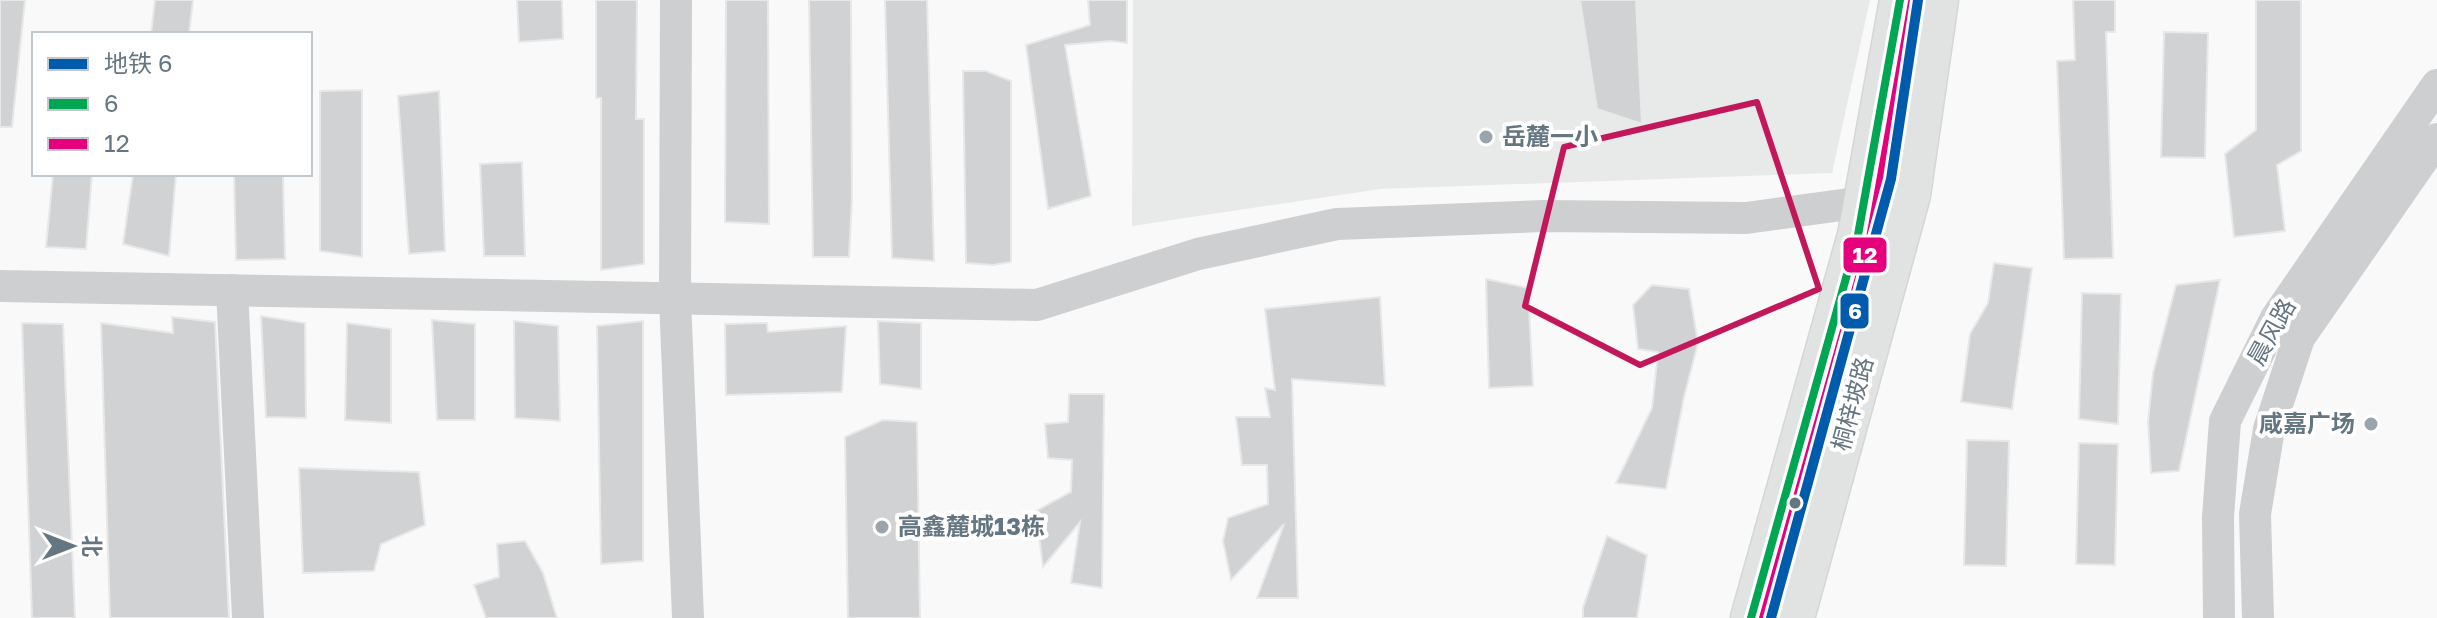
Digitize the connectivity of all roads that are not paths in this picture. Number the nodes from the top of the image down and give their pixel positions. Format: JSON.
{"nodes":[{"id":1,"x":676,"y":0,"type":"edge"},
{"id":2,"x":1900,"y":0,"type":"edge"},
{"id":3,"x":1938,"y":0,"type":"edge"},
{"id":4,"x":2437,"y":85,"type":"edge"},
{"id":5,"x":2437,"y":139,"type":"edge"},
{"id":6,"x":1864,"y":202,"type":"junction"},
{"id":7,"x":0,"y":286,"type":"edge"},
{"id":8,"x":232,"y":290,"type":"junction"},
{"id":9,"x":675,"y":298,"type":"junction"},
{"id":10,"x":248,"y":618,"type":"edge"},
{"id":11,"x":688,"y":618,"type":"edge"},
{"id":12,"x":1751,"y":618,"type":"edge"},
{"id":13,"x":1794,"y":618,"type":"edge"},
{"id":14,"x":2219,"y":618,"type":"edge"},
{"id":15,"x":2258,"y":618,"type":"edge"}],
"edges":[{"from":1,"to":9,"type":"street"},
{"from":2,"to":6,"type":"main road","name":"桐梓坡路"},
{"from":3,"to":13,"type":"main road","name":"桐梓坡路"},
{"from":4,"to":14,"type":"street","name":"晨风路"},
{"from":5,"to":15,"type":"street","name":"晨风路"},
{"from":6,"to":9,"type":"street"},
{"from":6,"to":12,"type":"main road","name":"桐梓坡路"},
{"from":7,"to":8,"type":"street"},
{"from":8,"to":9,"type":"street"},
{"from":8,"to":10,"type":"street"},
{"from":9,"to":11,"type":"street"}]}
